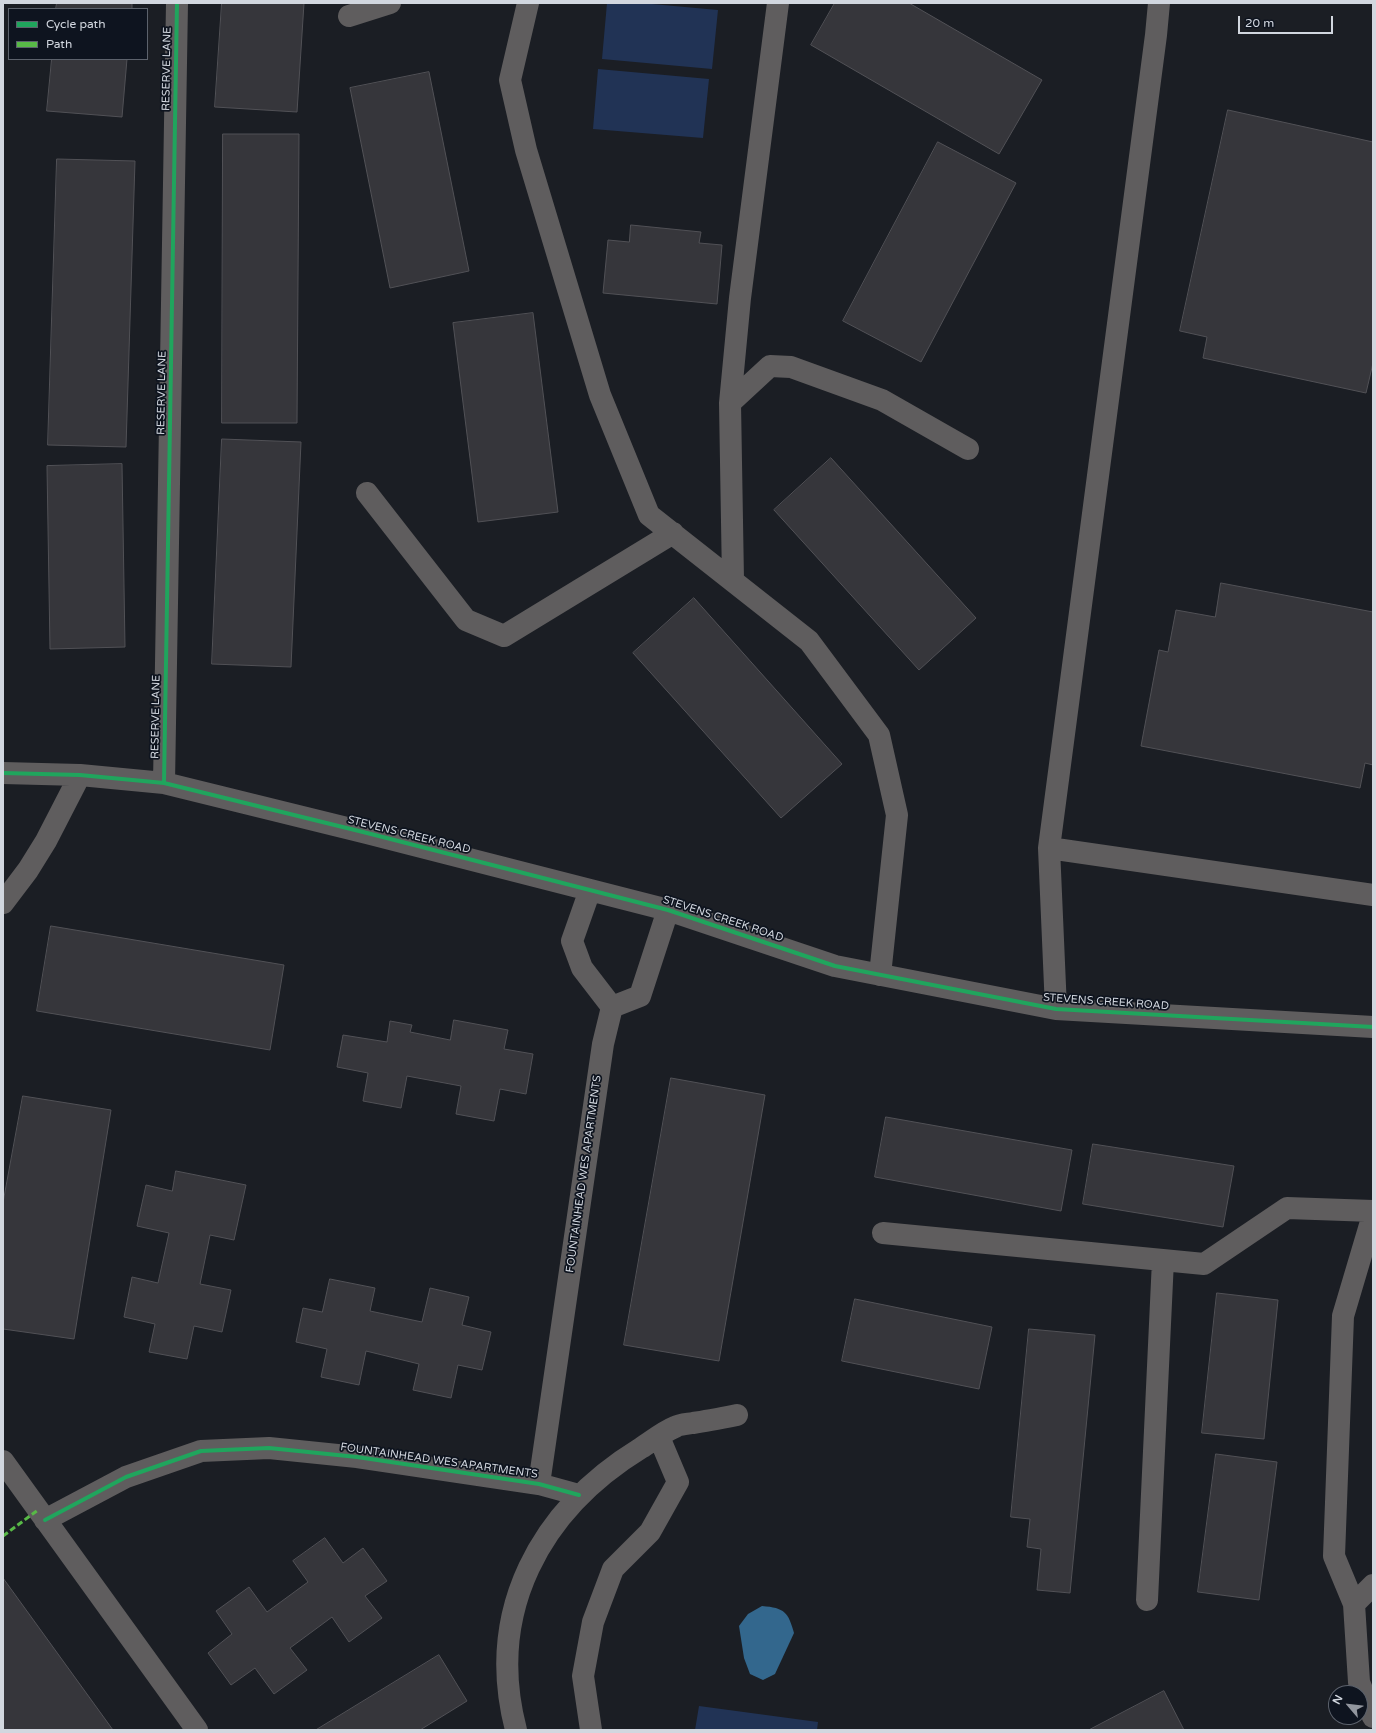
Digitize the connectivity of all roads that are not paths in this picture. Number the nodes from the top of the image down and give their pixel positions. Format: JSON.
{"nodes":[{"id":1,"x":177,"y":3,"type":"edge"},
{"id":2,"x":390,"y":3,"type":"edge"},
{"id":3,"x":528,"y":3,"type":"edge"},
{"id":4,"x":778,"y":3,"type":"edge"},
{"id":5,"x":1158,"y":3,"type":"edge"},
{"id":6,"x":349,"y":16,"type":"dead end"},
{"id":7,"x":730,"y":403,"type":"junction"},
{"id":8,"x":968,"y":449,"type":"dead end"},
{"id":9,"x":367,"y":493,"type":"dead end"},
{"id":10,"x":673,"y":533,"type":"junction"},
{"id":11,"x":733,"y":580,"type":"junction"},
{"id":12,"x":3,"y":773,"type":"edge"},
{"id":13,"x":80,"y":775,"type":"junction"},
{"id":14,"x":164,"y":783,"type":"junction"},
{"id":15,"x":1049,"y":848,"type":"junction"},
{"id":16,"x":590,"y":890,"type":"junction"},
{"id":17,"x":1373,"y":895,"type":"edge"},
{"id":18,"x":3,"y":903,"type":"edge"},
{"id":19,"x":668,"y":910,"type":"junction"},
{"id":20,"x":880,"y":975,"type":"junction"},
{"id":21,"x":612,"y":1007,"type":"junction"},
{"id":22,"x":1056,"y":1009,"type":"junction"},
{"id":23,"x":1373,"y":1027,"type":"edge"},
{"id":24,"x":1373,"y":1212,"type":"edge"},
{"id":25,"x":1373,"y":1215,"type":"edge"},
{"id":26,"x":883,"y":1233,"type":"dead end"},
{"id":27,"x":1163,"y":1260,"type":"junction"},
{"id":28,"x":737,"y":1416,"type":"dead end"},
{"id":29,"x":659,"y":1437,"type":"junction"},
{"id":30,"x":3,"y":1461,"type":"edge"},
{"id":31,"x":539,"y":1484,"type":"junction"},
{"id":32,"x":579,"y":1495,"type":"junction"},
{"id":33,"x":46,"y":1520,"type":"junction"},
{"id":34,"x":1373,"y":1585,"type":"edge"},
{"id":35,"x":1147,"y":1600,"type":"dead end"},
{"id":36,"x":1354,"y":1604,"type":"junction"},
{"id":37,"x":1373,"y":1717,"type":"edge"},
{"id":38,"x":197,"y":1730,"type":"edge"},
{"id":39,"x":516,"y":1730,"type":"edge"},
{"id":40,"x":591,"y":1730,"type":"edge"}],
"edges":[{"from":1,"to":14,"type":"street","name":"RESERVE LANE"},
{"from":2,"to":6,"type":"street"},
{"from":3,"to":10,"type":"street"},
{"from":4,"to":7,"type":"street"},
{"from":5,"to":15,"type":"street"},
{"from":7,"to":8,"type":"street"},
{"from":7,"to":11,"type":"street"},
{"from":9,"to":10,"type":"street"},
{"from":10,"to":11,"type":"street"},
{"from":11,"to":20,"type":"street"},
{"from":12,"to":13,"type":"street","name":"STEVENS CREEK ROAD"},
{"from":13,"to":14,"type":"street","name":"STEVENS CREEK ROAD"},
{"from":13,"to":18,"type":"street"},
{"from":14,"to":16,"type":"street","name":"STEVENS CREEK ROAD"},
{"from":15,"to":17,"type":"street"},
{"from":15,"to":22,"type":"street"},
{"from":16,"to":19,"type":"street","name":"STEVENS CREEK ROAD"},
{"from":16,"to":21,"type":"street"},
{"from":19,"to":20,"type":"street","name":"STEVENS CREEK ROAD"},
{"from":19,"to":21,"type":"street"},
{"from":20,"to":22,"type":"street","name":"STEVENS CREEK ROAD"},
{"from":21,"to":31,"type":"street","name":"FOUNTAINHEAD WES APARTMENTS"},
{"from":22,"to":23,"type":"street","name":"STEVENS CREEK ROAD"},
{"from":24,"to":27,"type":"street"},
{"from":25,"to":36,"type":"street"},
{"from":26,"to":27,"type":"street"},
{"from":27,"to":35,"type":"street"},
{"from":28,"to":29,"type":"street"},
{"from":29,"to":32,"type":"street"},
{"from":29,"to":40,"type":"street"},
{"from":30,"to":33,"type":"street"},
{"from":31,"to":32,"type":"street","name":"FOUNTAINHEAD WES APARTMENTS"},
{"from":31,"to":33,"type":"street","name":"FOUNTAINHEAD WES APARTMENTS"},
{"from":32,"to":39,"type":"street"},
{"from":33,"to":38,"type":"street"},
{"from":34,"to":36,"type":"street"},
{"from":36,"to":37,"type":"street"}]}
